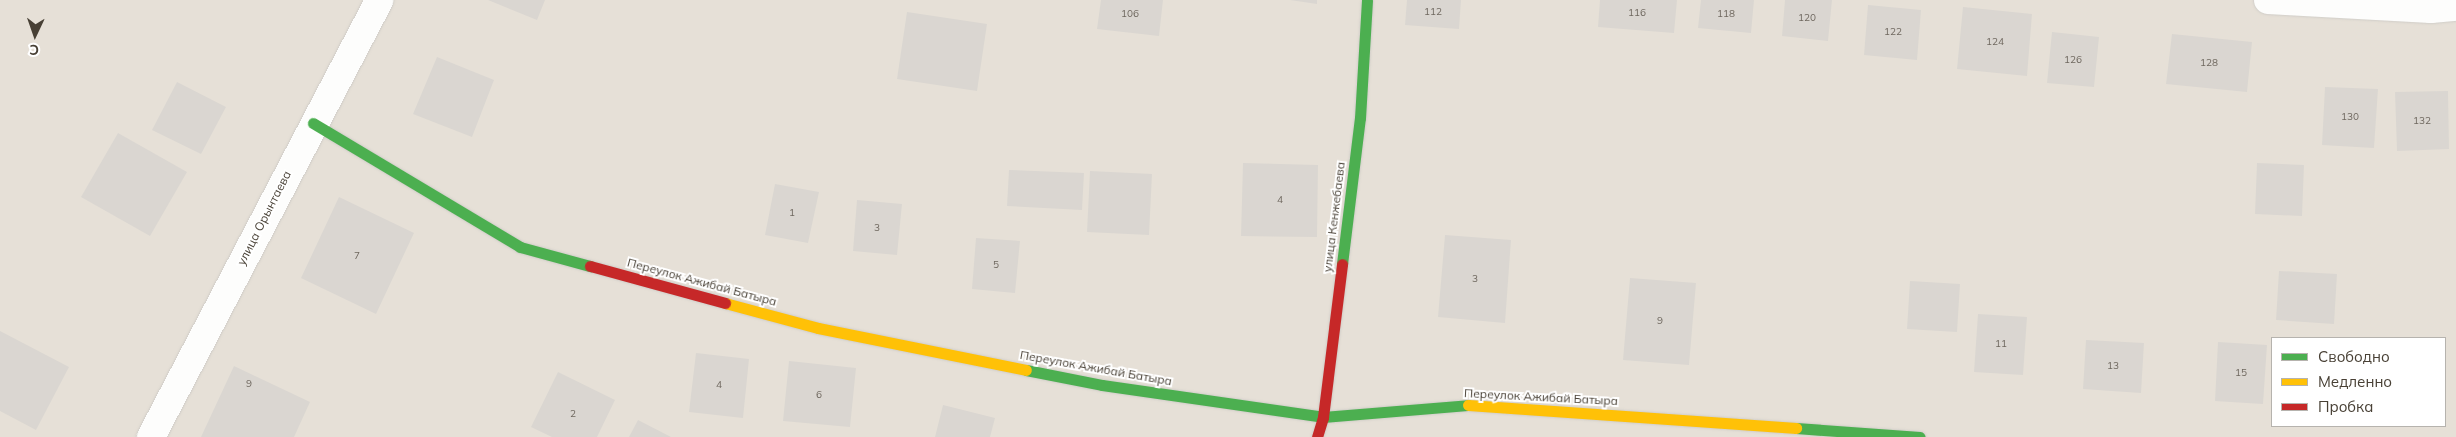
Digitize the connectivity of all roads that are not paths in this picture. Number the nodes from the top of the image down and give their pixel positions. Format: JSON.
{"nodes":[{"id":1,"x":379,"y":0,"type":"edge"},
{"id":2,"x":1367,"y":0,"type":"edge"},
{"id":3,"x":2268,"y":0,"type":"edge"},
{"id":4,"x":2456,"y":7,"type":"edge"},
{"id":5,"x":313,"y":123,"type":"junction"},
{"id":6,"x":1323,"y":417,"type":"junction"},
{"id":7,"x":151,"y":437,"type":"edge"},
{"id":8,"x":1317,"y":437,"type":"edge"},
{"id":9,"x":1920,"y":437,"type":"edge"}],
"edges":[{"from":1,"to":5,"type":"street","name":"улица Орынтаева"},
{"from":2,"to":6,"type":"street","name":"улица Кенжебаева"},
{"from":3,"to":4,"type":"street"},
{"from":5,"to":6,"type":"street","name":"Переулок Ажибай Батыра"},
{"from":5,"to":7,"type":"street","name":"улица Орынтаева"},
{"from":6,"to":8,"type":"street","name":"улица Кенжебаева"},
{"from":6,"to":9,"type":"street","name":"Переулок Ажибай Батыра"}]}
